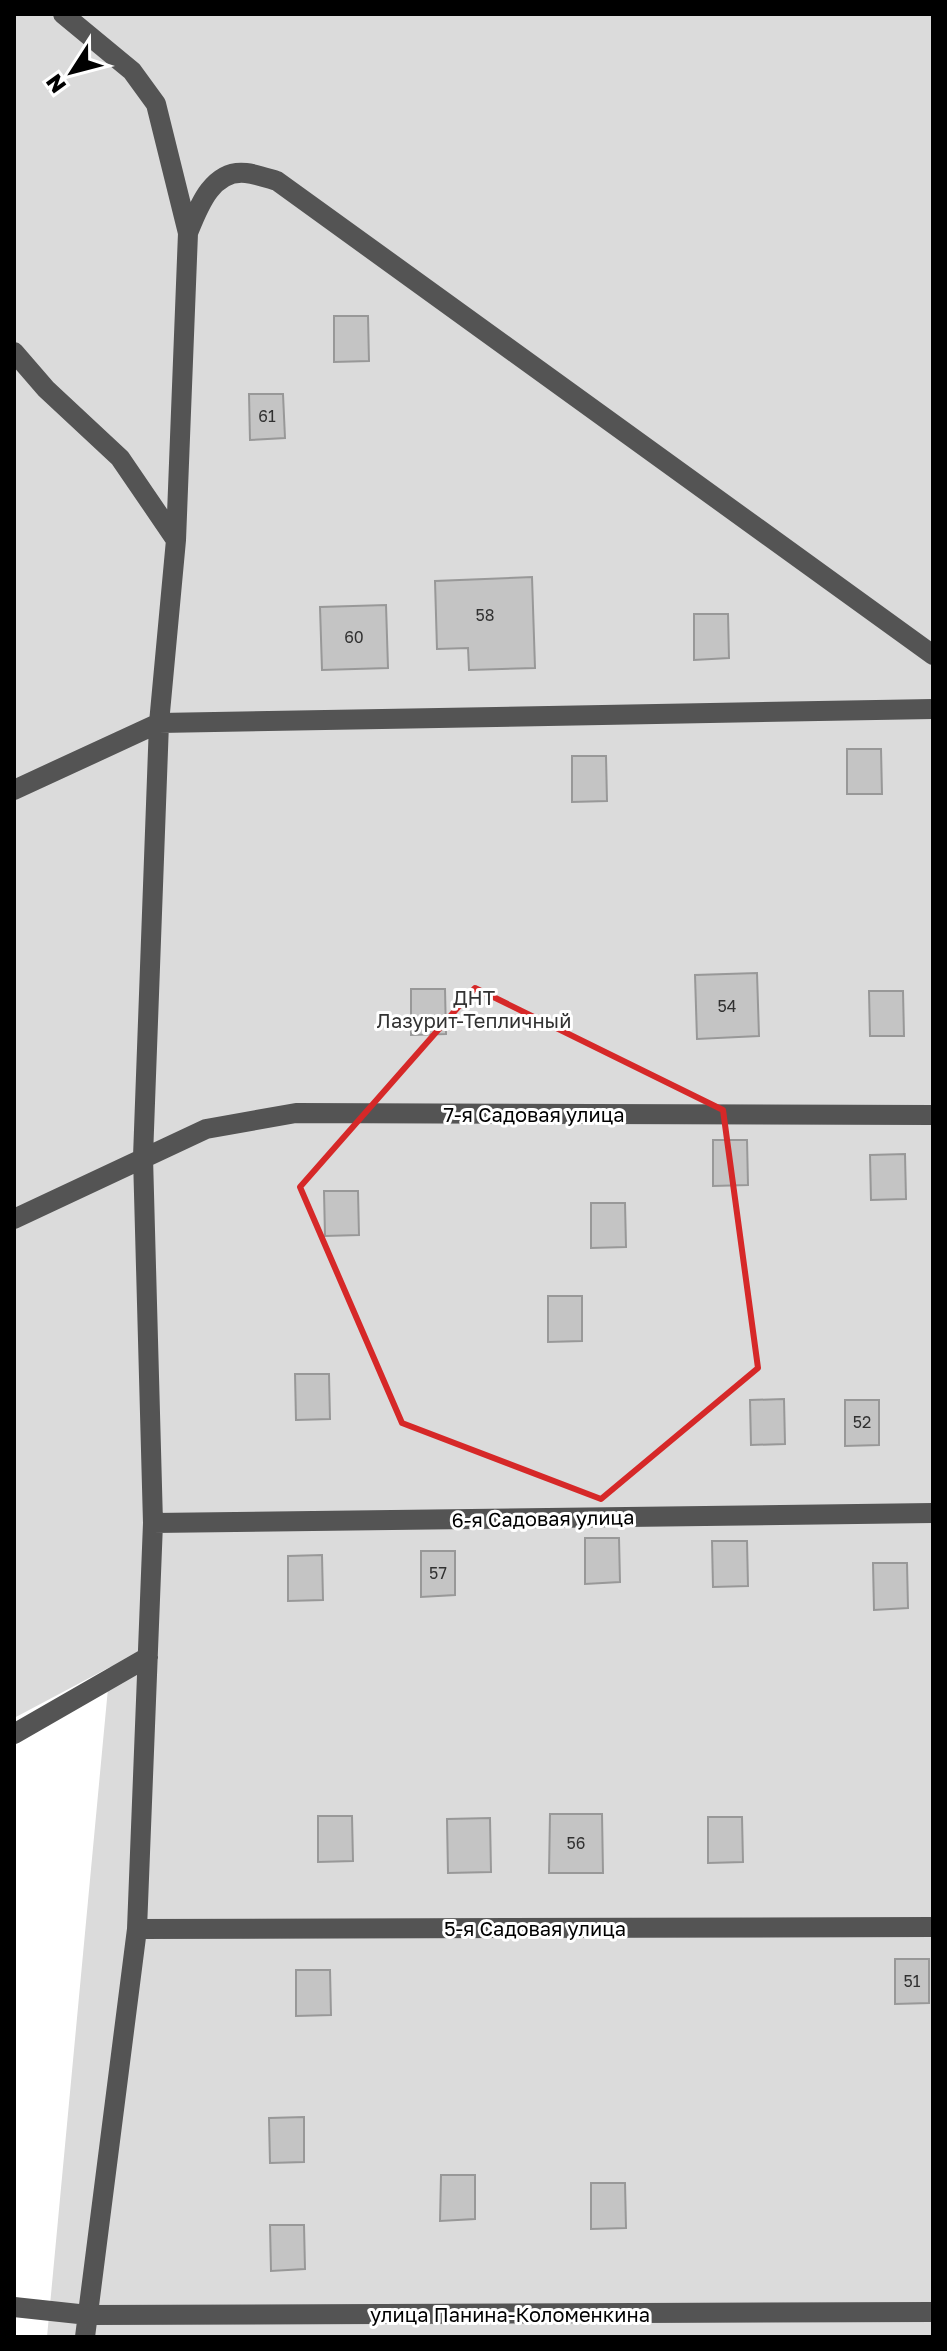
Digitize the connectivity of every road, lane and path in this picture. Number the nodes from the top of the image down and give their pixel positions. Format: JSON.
{"nodes":[{"id":1,"x":63,"y":14,"type":"edge"},
{"id":2,"x":188,"y":233,"type":"junction"},
{"id":3,"x":14,"y":352,"type":"edge"},
{"id":4,"x":176,"y":540,"type":"junction"},
{"id":5,"x":933,"y":655,"type":"edge"},
{"id":6,"x":933,"y":709,"type":"edge"},
{"id":7,"x":159,"y":723,"type":"junction"},
{"id":8,"x":14,"y":790,"type":"edge"},
{"id":9,"x":933,"y":1115,"type":"edge"},
{"id":10,"x":143,"y":1157,"type":"junction"},
{"id":11,"x":14,"y":1219,"type":"edge"},
{"id":12,"x":933,"y":1513,"type":"edge"},
{"id":13,"x":153,"y":1523,"type":"junction"},
{"id":14,"x":148,"y":1657,"type":"junction"},
{"id":15,"x":14,"y":1734,"type":"edge"},
{"id":16,"x":933,"y":1927,"type":"edge"},
{"id":17,"x":137,"y":1929,"type":"junction"},
{"id":18,"x":14,"y":2307,"type":"edge"},
{"id":19,"x":933,"y":2312,"type":"edge"},
{"id":20,"x":88,"y":2315,"type":"junction"},
{"id":21,"x":85,"y":2337,"type":"edge"}],
"edges":[{"from":1,"to":2,"type":"street"},
{"from":2,"to":4,"type":"street"},
{"from":2,"to":5,"type":"street"},
{"from":3,"to":4,"type":"street"},
{"from":4,"to":7,"type":"street"},
{"from":6,"to":7,"type":"street"},
{"from":7,"to":8,"type":"street"},
{"from":7,"to":10,"type":"street"},
{"from":9,"to":10,"type":"street","name":"7-я Садовая улица"},
{"from":10,"to":11,"type":"street","name":"7-я Садовая улица"},
{"from":10,"to":13,"type":"street"},
{"from":12,"to":13,"type":"street","name":"6-я Садовая улица"},
{"from":13,"to":14,"type":"street"},
{"from":14,"to":15,"type":"street"},
{"from":14,"to":17,"type":"street"},
{"from":16,"to":17,"type":"street","name":"5-я Садовая улица"},
{"from":17,"to":20,"type":"street"},
{"from":18,"to":20,"type":"street","name":"улица Панина-Коломенкина"},
{"from":19,"to":20,"type":"street","name":"улица Панина-Коломенкина"},
{"from":20,"to":21,"type":"street"}]}
